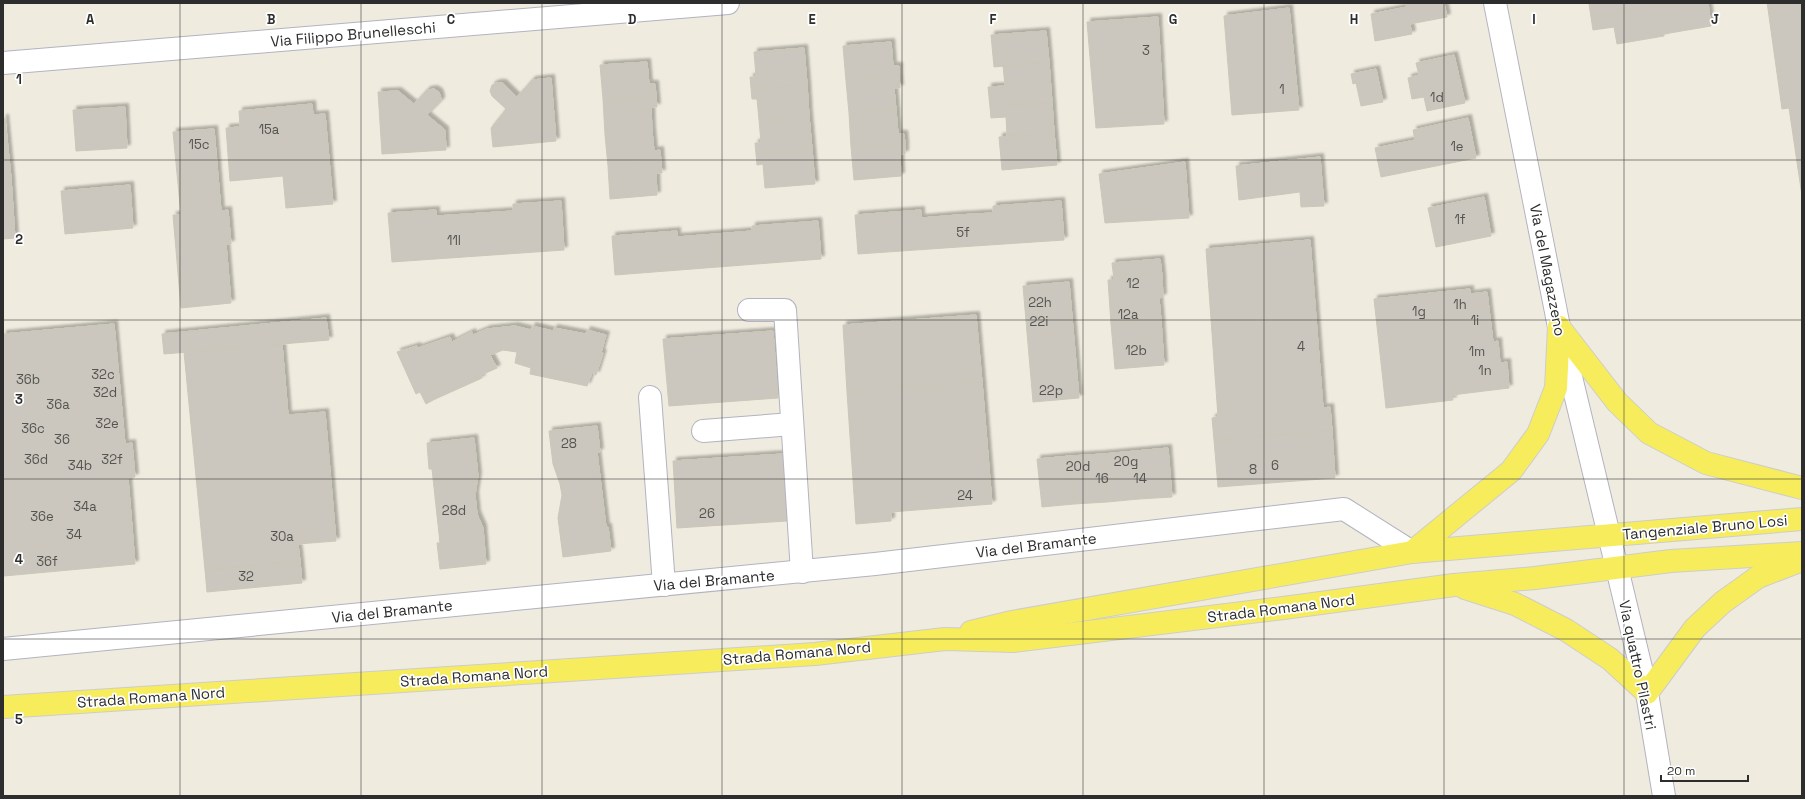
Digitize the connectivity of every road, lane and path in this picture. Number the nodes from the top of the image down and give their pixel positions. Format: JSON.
{"nodes":[{"id":1,"x":728,"y":3,"type":"edge"},
{"id":2,"x":1495,"y":3,"type":"edge"},
{"id":3,"x":3,"y":63,"type":"edge"},
{"id":4,"x":749,"y":310,"type":"dead end"},
{"id":5,"x":1559,"y":327,"type":"junction"},
{"id":6,"x":650,"y":397,"type":"dead end"},
{"id":7,"x":792,"y":424,"type":"junction"},
{"id":8,"x":703,"y":431,"type":"dead end"},
{"id":9,"x":1802,"y":488,"type":"edge"},
{"id":10,"x":1802,"y":518,"type":"edge"},
{"id":11,"x":1609,"y":535,"type":"junction"},
{"id":12,"x":1412,"y":552,"type":"junction"},
{"id":13,"x":1802,"y":553,"type":"edge"},
{"id":14,"x":1802,"y":560,"type":"edge"},
{"id":15,"x":1617,"y":569,"type":"junction"},
{"id":16,"x":802,"y":572,"type":"junction"},
{"id":17,"x":664,"y":585,"type":"junction"},
{"id":18,"x":1454,"y":585,"type":"junction"},
{"id":19,"x":945,"y":639,"type":"junction"},
{"id":20,"x":3,"y":649,"type":"edge"},
{"id":21,"x":1647,"y":693,"type":"junction"},
{"id":22,"x":3,"y":707,"type":"edge"},
{"id":23,"x":1664,"y":796,"type":"edge"}],
"edges":[{"from":1,"to":3,"type":"street","name":"Via Filippo Brunelleschi"},
{"from":2,"to":5,"type":"street","name":"Via del Magazzeno"},
{"from":4,"to":7,"type":"street"},
{"from":5,"to":9,"type":"main road"},
{"from":5,"to":11,"type":"street","name":"Via del Magazzeno"},
{"from":5,"to":12,"type":"main road"},
{"from":6,"to":17,"type":"street"},
{"from":7,"to":8,"type":"street"},
{"from":7,"to":16,"type":"street"},
{"from":10,"to":11,"type":"main road","name":"Tangenziale Bruno Losi"},
{"from":11,"to":12,"type":"main road","name":"Strada Romana Nord"},
{"from":11,"to":15,"type":"street","name":"Via quattro Pilastri"},
{"from":12,"to":16,"type":"street","name":"Via del Bramante"},
{"from":12,"to":19,"type":"main road","name":"Strada Romana Nord"},
{"from":13,"to":15,"type":"main road","name":"Tangenziale Bruno Losi"},
{"from":14,"to":21,"type":"main road"},
{"from":15,"to":18,"type":"main road","name":"Strada Romana Nord"},
{"from":15,"to":21,"type":"street","name":"Via quattro Pilastri"},
{"from":16,"to":17,"type":"street","name":"Via del Bramante"},
{"from":17,"to":20,"type":"street","name":"Via del Bramante"},
{"from":18,"to":19,"type":"main road","name":"Strada Romana Nord"},
{"from":18,"to":21,"type":"main road"},
{"from":19,"to":22,"type":"main road","name":"Strada Romana Nord"},
{"from":21,"to":23,"type":"street","name":"Via quattro Pilastri"}]}
